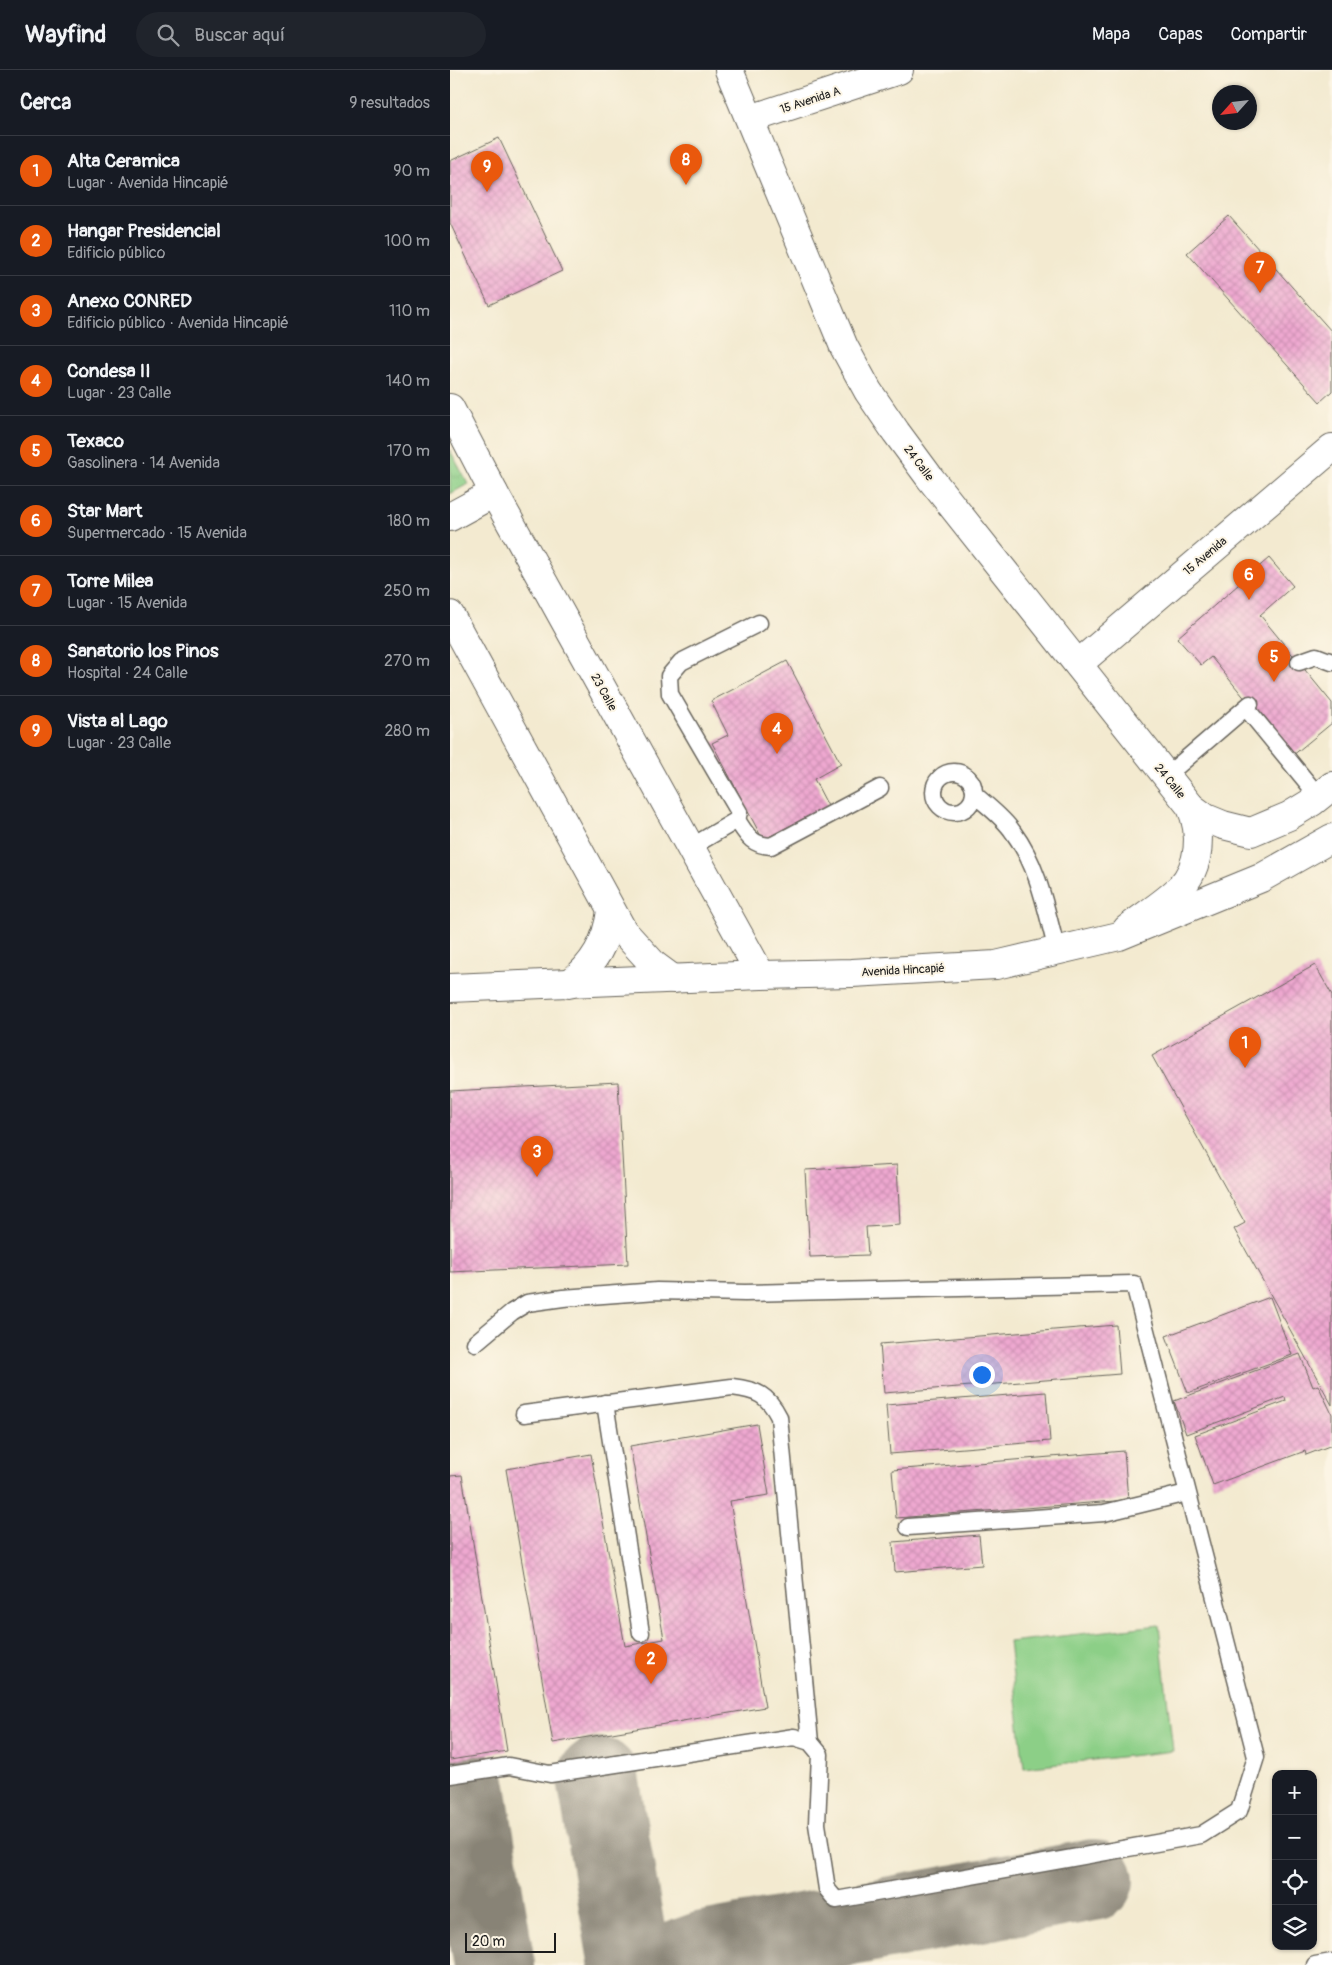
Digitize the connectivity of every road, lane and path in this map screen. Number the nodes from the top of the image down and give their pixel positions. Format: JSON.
{"nodes":[{"id":1,"x":729,"y":70,"type":"edge"},
{"id":2,"x":899,"y":70,"type":"edge"},
{"id":3,"x":750,"y":120,"type":"junction"},
{"id":4,"x":450,"y":408,"type":"edge"},
{"id":5,"x":1332,"y":448,"type":"edge"},
{"id":6,"x":494,"y":493,"type":"junction"},
{"id":7,"x":450,"y":517,"type":"edge"},
{"id":8,"x":450,"y":615,"type":"edge"},
{"id":9,"x":759,"y":623,"type":"dead end"},
{"id":10,"x":1299,"y":662,"type":"dead end"},
{"id":11,"x":1332,"y":662,"type":"edge"},
{"id":12,"x":1078,"y":664,"type":"junction"},
{"id":13,"x":1166,"y":776,"type":"junction"},
{"id":14,"x":880,"y":788,"type":"dead end"},
{"id":15,"x":1325,"y":791,"type":"edge"},
{"id":16,"x":974,"y":794,"type":"dead end"},
{"id":17,"x":1191,"y":807,"type":"junction"},
{"id":18,"x":737,"y":820,"type":"junction"},
{"id":19,"x":1332,"y":838,"type":"edge"},
{"id":20,"x":691,"y":847,"type":"junction"},
{"id":21,"x":612,"y":911,"type":"junction"},
{"id":22,"x":1119,"y":936,"type":"junction"},
{"id":23,"x":1057,"y":951,"type":"junction"},
{"id":24,"x":761,"y":975,"type":"junction"},
{"id":25,"x":673,"y":979,"type":"junction"},
{"id":26,"x":569,"y":984,"type":"junction"},
{"id":27,"x":450,"y":988,"type":"edge"},
{"id":28,"x":475,"y":1343,"type":"dead end"},
{"id":29,"x":605,"y":1403,"type":"junction"},
{"id":30,"x":524,"y":1414,"type":"dead end"},
{"id":31,"x":1187,"y":1493,"type":"junction"},
{"id":32,"x":908,"y":1527,"type":"dead end"},
{"id":33,"x":641,"y":1633,"type":"dead end"},
{"id":34,"x":810,"y":1742,"type":"junction"},
{"id":35,"x":450,"y":1775,"type":"edge"},
{"id":36,"x":1332,"y":1962,"type":"edge"},
{"id":37,"x":1315,"y":1965,"type":"edge"}],
"edges":[{"from":1,"to":3,"type":"main road","name":"24 Calle"},
{"from":2,"to":3,"type":"main road","name":"15 Avenida A"},
{"from":3,"to":12,"type":"main road","name":"24 Calle"},
{"from":4,"to":6,"type":"main road","name":"23 Calle"},
{"from":5,"to":12,"type":"main road","name":"15 Avenida"},
{"from":6,"to":7,"type":"main road"},
{"from":6,"to":20,"type":"main road","name":"23 Calle"},
{"from":8,"to":21,"type":"main road"},
{"from":9,"to":18,"type":"lane"},
{"from":10,"to":11,"type":"lane"},
{"from":12,"to":13,"type":"main road","name":"24 Calle"},
{"from":13,"to":15,"type":"lane"},
{"from":13,"to":17,"type":"main road","name":"24 Calle"},
{"from":14,"to":18,"type":"lane"},
{"from":15,"to":17,"type":"main road","name":"24 Calle"},
{"from":16,"to":23,"type":"lane"},
{"from":17,"to":22,"type":"main road","name":"24 Calle"},
{"from":18,"to":20,"type":"lane"},
{"from":19,"to":22,"type":"main road","name":"Avenida Hincapié"},
{"from":20,"to":24,"type":"main road","name":"23 Calle"},
{"from":21,"to":25,"type":"main road"},
{"from":21,"to":26,"type":"main road"},
{"from":22,"to":23,"type":"main road","name":"Avenida Hincapié"},
{"from":23,"to":24,"type":"main road","name":"Avenida Hincapié"},
{"from":24,"to":25,"type":"main road","name":"Avenida Hincapié"},
{"from":25,"to":26,"type":"main road","name":"Avenida Hincapié"},
{"from":26,"to":27,"type":"main road","name":"Avenida Hincapié"},
{"from":28,"to":31,"type":"lane"},
{"from":29,"to":30,"type":"lane"},
{"from":29,"to":33,"type":"lane"},
{"from":29,"to":34,"type":"lane"},
{"from":31,"to":32,"type":"lane"},
{"from":31,"to":34,"type":"lane"},
{"from":34,"to":35,"type":"lane"},
{"from":36,"to":37,"type":"lane"}]}
